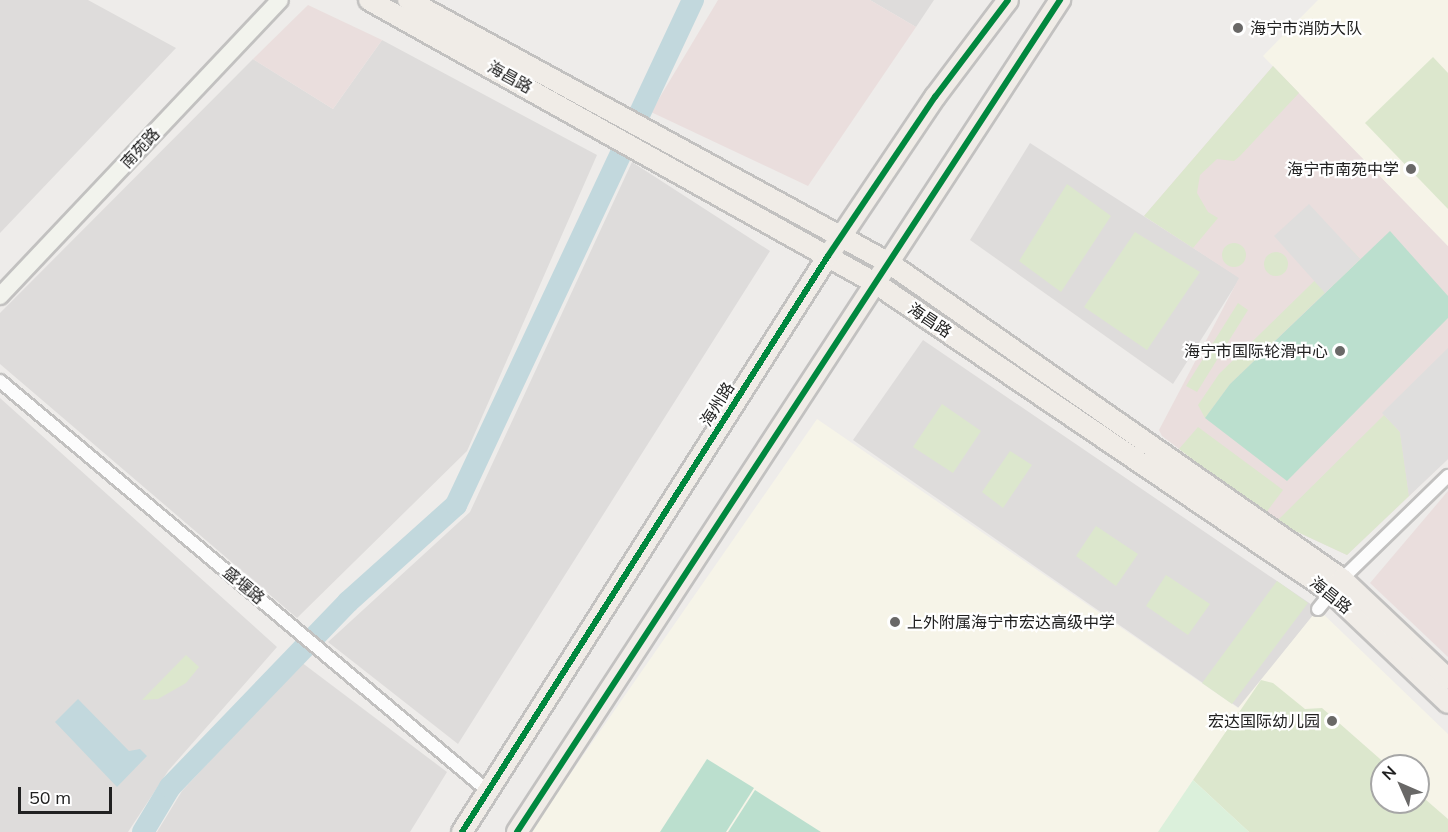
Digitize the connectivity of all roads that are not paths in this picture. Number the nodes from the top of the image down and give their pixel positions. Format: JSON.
{"nodes":[{"id":1,"x":280,"y":0,"type":"edge"},
{"id":2,"x":369,"y":0,"type":"edge"},
{"id":3,"x":408,"y":0,"type":"edge"},
{"id":4,"x":1008,"y":0,"type":"edge"},
{"id":5,"x":1060,"y":0,"type":"edge"},
{"id":6,"x":590,"y":110,"type":"junction"},
{"id":7,"x":672,"y":155,"type":"junction"},
{"id":8,"x":841,"y":237,"type":"junction"},
{"id":9,"x":828,"y":256,"type":"junction"},
{"id":10,"x":889,"y":263,"type":"junction"},
{"id":11,"x":875,"y":283,"type":"junction"},
{"id":12,"x":0,"y":296,"type":"edge"},
{"id":13,"x":0,"y":381,"type":"edge"},
{"id":14,"x":1448,"y":476,"type":"edge"},
{"id":15,"x":1336,"y":585,"type":"junction"},
{"id":16,"x":1318,"y":609,"type":"dead end"},
{"id":17,"x":1448,"y":679,"type":"edge"},
{"id":18,"x":1448,"y":703,"type":"edge"},
{"id":19,"x":488,"y":791,"type":"junction"},
{"id":20,"x":462,"y":832,"type":"edge"},
{"id":21,"x":517,"y":832,"type":"edge"}],
"edges":[{"from":1,"to":12,"type":"street","name":"南苑路"},
{"from":2,"to":6,"type":"main road","name":"海昌路"},
{"from":3,"to":6,"type":"main road","name":"海昌路"},
{"from":4,"to":8,"type":"main road","name":"海州路"},
{"from":5,"to":10,"type":"main road"},
{"from":6,"to":7,"type":"main road","name":"海昌路"},
{"from":7,"to":8,"type":"main road","name":"海昌路"},
{"from":7,"to":9,"type":"main road","name":"海昌路"},
{"from":8,"to":9,"type":"main road","name":"海州路"},
{"from":8,"to":10,"type":"main road","name":"海昌路"},
{"from":9,"to":11,"type":"main road","name":"海昌路"},
{"from":9,"to":19,"type":"main road","name":"海州路"},
{"from":10,"to":11,"type":"main road"},
{"from":10,"to":15,"type":"main road","name":"海昌路"},
{"from":11,"to":15,"type":"main road","name":"海昌路"},
{"from":11,"to":21,"type":"main road"},
{"from":13,"to":19,"type":"street","name":"盛堰路"},
{"from":14,"to":15,"type":"street"},
{"from":15,"to":16,"type":"street"},
{"from":15,"to":17,"type":"main road","name":"海昌路"},
{"from":15,"to":18,"type":"main road","name":"海昌路"},
{"from":19,"to":20,"type":"main road","name":"海州路"}]}
